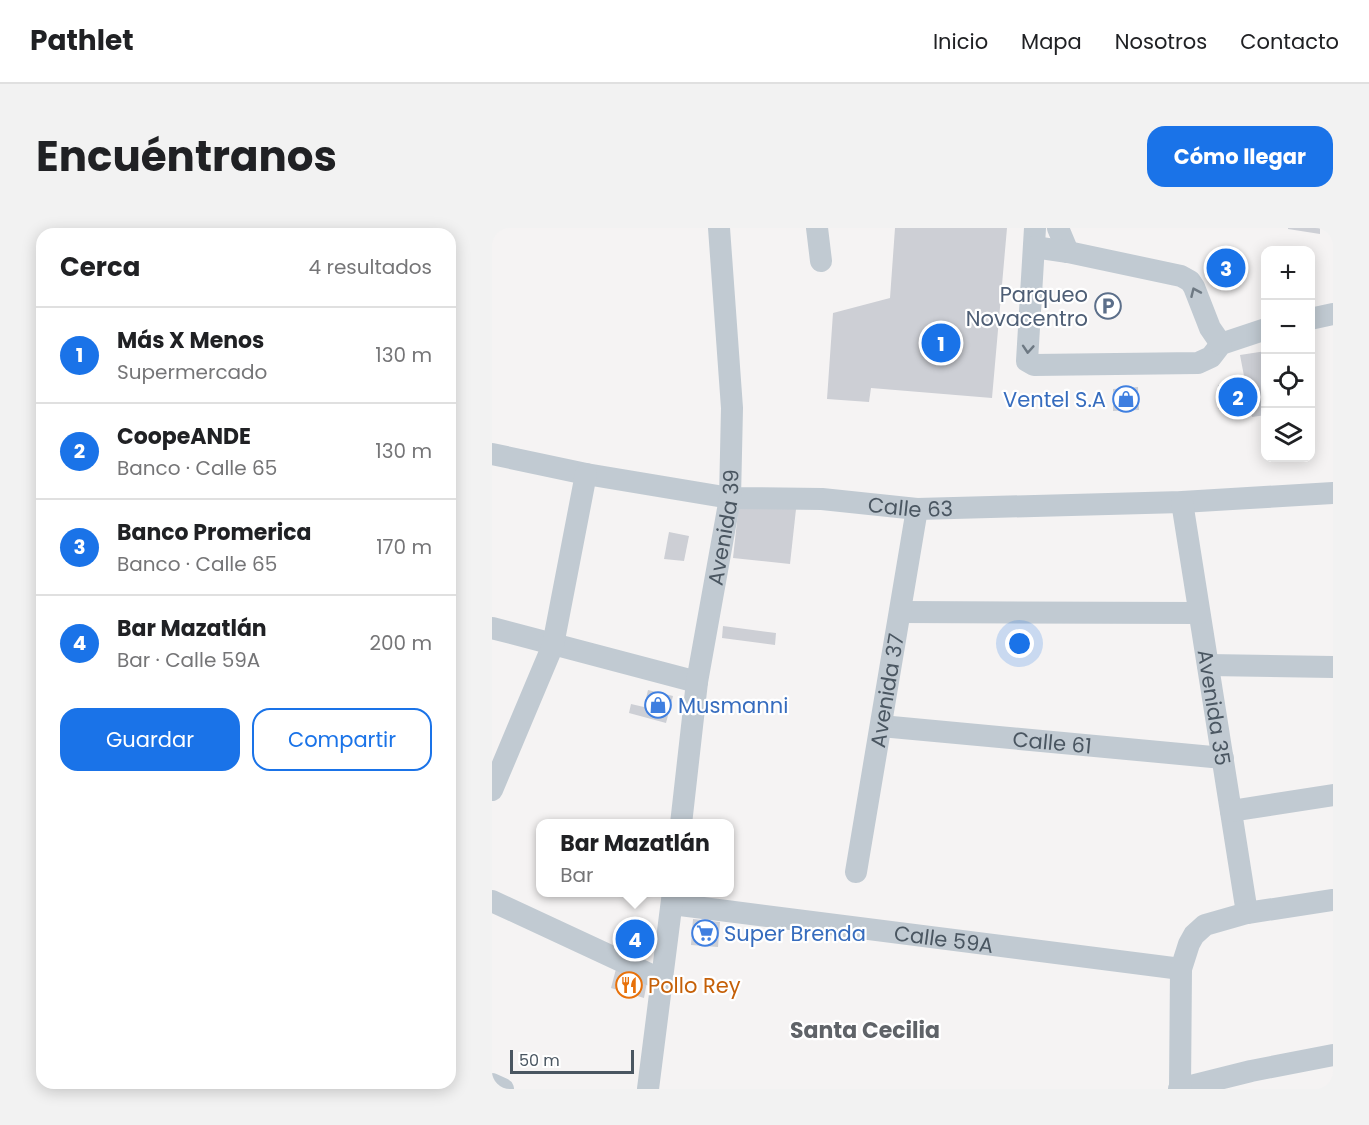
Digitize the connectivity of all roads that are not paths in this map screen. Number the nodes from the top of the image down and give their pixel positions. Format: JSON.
{"nodes":[{"id":1,"x":719,"y":228,"type":"edge"},
{"id":2,"x":817,"y":228,"type":"edge"},
{"id":3,"x":1058,"y":228,"type":"edge"},
{"id":4,"x":1034,"y":237,"type":"edge"},
{"id":5,"x":1068,"y":252,"type":"junction"},
{"id":6,"x":821,"y":261,"type":"dead end"},
{"id":7,"x":1333,"y":314,"type":"edge"},
{"id":8,"x":1315,"y":318,"type":"edge"},
{"id":9,"x":1261,"y":330,"type":"edge"},
{"id":10,"x":1221,"y":344,"type":"junction"},
{"id":11,"x":492,"y":454,"type":"edge"},
{"id":12,"x":586,"y":474,"type":"junction"},
{"id":13,"x":1333,"y":493,"type":"edge"},
{"id":14,"x":730,"y":498,"type":"junction"},
{"id":15,"x":1182,"y":502,"type":"junction"},
{"id":16,"x":916,"y":509,"type":"junction"},
{"id":17,"x":900,"y":612,"type":"junction"},
{"id":18,"x":1199,"y":614,"type":"junction"},
{"id":19,"x":492,"y":628,"type":"edge"},
{"id":20,"x":553,"y":645,"type":"junction"},
{"id":21,"x":1208,"y":665,"type":"junction"},
{"id":22,"x":1333,"y":667,"type":"edge"},
{"id":23,"x":697,"y":682,"type":"junction"},
{"id":24,"x":881,"y":726,"type":"junction"},
{"id":25,"x":1223,"y":758,"type":"junction"},
{"id":26,"x":492,"y":790,"type":"edge"},
{"id":27,"x":1333,"y":795,"type":"edge"},
{"id":28,"x":1231,"y":811,"type":"junction"},
{"id":29,"x":682,"y":819,"type":"edge"},
{"id":30,"x":856,"y":872,"type":"dead end"},
{"id":31,"x":673,"y":898,"type":"edge"},
{"id":32,"x":1333,"y":900,"type":"edge"},
{"id":33,"x":492,"y":901,"type":"edge"},
{"id":34,"x":1247,"y":913,"type":"junction"},
{"id":35,"x":1181,"y":969,"type":"junction"},
{"id":36,"x":662,"y":980,"type":"junction"},
{"id":37,"x":1333,"y":1056,"type":"edge"},
{"id":38,"x":1253,"y":1080,"type":"edge"},
{"id":39,"x":492,"y":1084,"type":"edge"},
{"id":40,"x":503,"y":1089,"type":"edge"},
{"id":41,"x":648,"y":1089,"type":"edge"},
{"id":42,"x":1180,"y":1089,"type":"edge"}],
"edges":[{"from":1,"to":14,"type":"street","name":"Avenida 39"},
{"from":2,"to":6,"type":"street"},
{"from":3,"to":5,"type":"street"},
{"from":4,"to":5,"type":"street"},
{"from":4,"to":10,"type":"street","one_way":true},
{"from":10,"to":5,"type":"street","one_way":true},
{"from":7,"to":8,"type":"street"},
{"from":9,"to":10,"type":"street"},
{"from":11,"to":12,"type":"street","name":"Calle 63"},
{"from":12,"to":14,"type":"street","name":"Calle 63"},
{"from":12,"to":20,"type":"street"},
{"from":13,"to":15,"type":"street","name":"Calle 63"},
{"from":14,"to":16,"type":"street","name":"Calle 63"},
{"from":14,"to":23,"type":"street","name":"Avenida 39"},
{"from":15,"to":16,"type":"street","name":"Calle 63"},
{"from":15,"to":18,"type":"street","name":"Avenida 35"},
{"from":16,"to":17,"type":"street","name":"Avenida 37"},
{"from":17,"to":18,"type":"street"},
{"from":17,"to":24,"type":"street","name":"Avenida 37"},
{"from":18,"to":21,"type":"street","name":"Avenida 35"},
{"from":19,"to":20,"type":"street"},
{"from":20,"to":23,"type":"street"},
{"from":20,"to":26,"type":"street"},
{"from":21,"to":22,"type":"street"},
{"from":21,"to":25,"type":"street","name":"Avenida 35"},
{"from":23,"to":29,"type":"street","name":"Avenida 39"},
{"from":24,"to":25,"type":"street","name":"Calle 61"},
{"from":24,"to":30,"type":"street","name":"Avenida 37"},
{"from":25,"to":28,"type":"street","name":"Avenida 35"},
{"from":27,"to":28,"type":"street"},
{"from":28,"to":34,"type":"street","name":"Avenida 35"},
{"from":31,"to":35,"type":"street","name":"Calle 59A"},
{"from":31,"to":36,"type":"street"},
{"from":32,"to":34,"type":"street"},
{"from":33,"to":36,"type":"street"},
{"from":34,"to":35,"type":"street"},
{"from":35,"to":42,"type":"street"},
{"from":36,"to":41,"type":"street"},
{"from":37,"to":38,"type":"street"},
{"from":38,"to":42,"type":"street"},
{"from":39,"to":40,"type":"street"}]}
